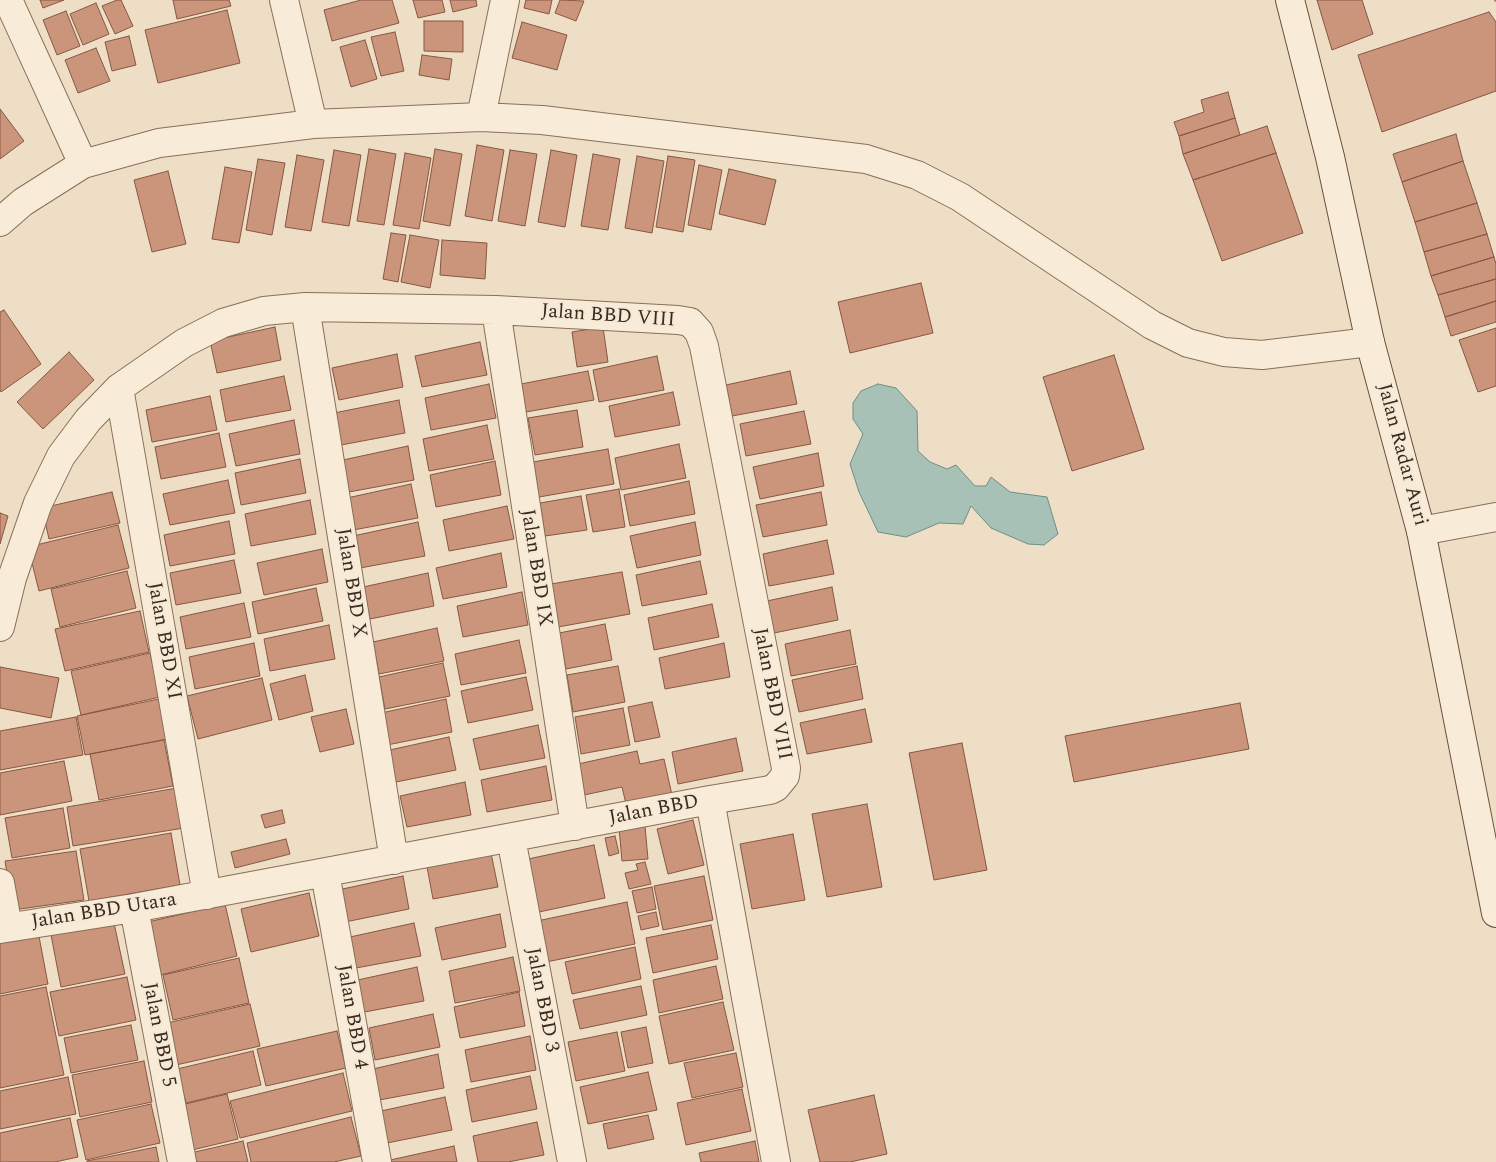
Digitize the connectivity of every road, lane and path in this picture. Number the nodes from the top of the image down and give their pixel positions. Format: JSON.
{"nodes":[{"id":1,"x":8,"y":0,"type":"edge"},
{"id":2,"x":284,"y":0,"type":"edge"},
{"id":3,"x":505,"y":0,"type":"edge"},
{"id":4,"x":1290,"y":0,"type":"edge"},
{"id":5,"x":481,"y":117,"type":"junction"},
{"id":6,"x":313,"y":124,"type":"junction"},
{"id":7,"x":83,"y":164,"type":"junction"},
{"id":8,"x":0,"y":222,"type":"edge"},
{"id":9,"x":305,"y":307,"type":"junction"},
{"id":10,"x":496,"y":310,"type":"junction"},
{"id":11,"x":1370,"y":342,"type":"junction"},
{"id":12,"x":119,"y":388,"type":"junction"},
{"id":13,"x":1496,"y":517,"type":"edge"},
{"id":14,"x":1421,"y":531,"type":"junction"},
{"id":15,"x":0,"y":627,"type":"edge"},
{"id":16,"x":710,"y":800,"type":"junction"},
{"id":17,"x":575,"y":826,"type":"junction"},
{"id":18,"x":1488,"y":831,"type":"edge"},
{"id":19,"x":510,"y":838,"type":"junction"},
{"id":20,"x":394,"y":860,"type":"junction"},
{"id":21,"x":325,"y":873,"type":"junction"},
{"id":22,"x":0,"y":884,"type":"edge"},
{"id":23,"x":207,"y":895,"type":"junction"},
{"id":24,"x":134,"y":908,"type":"junction"},
{"id":25,"x":1496,"y":914,"type":"edge"},
{"id":26,"x":4,"y":928,"type":"edge"},
{"id":27,"x":182,"y":1162,"type":"edge"},
{"id":28,"x":377,"y":1162,"type":"edge"},
{"id":29,"x":572,"y":1162,"type":"edge"},
{"id":30,"x":776,"y":1162,"type":"edge"}],
"edges":[{"from":1,"to":7,"type":"street"},
{"from":2,"to":6,"type":"street"},
{"from":3,"to":5,"type":"street"},
{"from":4,"to":11,"type":"street","name":"Jalan Radar Auri"},
{"from":5,"to":6,"type":"street"},
{"from":5,"to":11,"type":"street"},
{"from":6,"to":7,"type":"street"},
{"from":7,"to":8,"type":"street"},
{"from":9,"to":10,"type":"street","name":"Jalan BBD VIII"},
{"from":9,"to":12,"type":"street","name":"Jalan BBD VIII"},
{"from":9,"to":20,"type":"street","name":"Jalan BBD X"},
{"from":10,"to":16,"type":"street","name":"Jalan BBD VIII"},
{"from":10,"to":17,"type":"street","name":"Jalan BBD IX"},
{"from":11,"to":14,"type":"street","name":"Jalan Radar Auri"},
{"from":12,"to":15,"type":"street","name":"Jalan BBD VIII"},
{"from":12,"to":23,"type":"street","name":"Jalan BBD XI"},
{"from":13,"to":14,"type":"street"},
{"from":14,"to":18,"type":"street","name":"Jalan Radar Auri"},
{"from":16,"to":17,"type":"street","name":"Jalan BBD"},
{"from":16,"to":30,"type":"street","name":"Jalan BBD"},
{"from":17,"to":19,"type":"street","name":"Jalan BBD"},
{"from":18,"to":25,"type":"street","name":"Jalan Radar Auri"},
{"from":19,"to":20,"type":"street","name":"Jalan BBD"},
{"from":19,"to":29,"type":"street","name":"Jalan BBD 3"},
{"from":20,"to":21,"type":"street","name":"Jalan BBD"},
{"from":21,"to":23,"type":"street","name":"Jalan BBD Utara"},
{"from":21,"to":28,"type":"street","name":"Jalan BBD 4"},
{"from":22,"to":26,"type":"street"},
{"from":23,"to":24,"type":"street","name":"Jalan BBD Utara"},
{"from":24,"to":26,"type":"street","name":"Jalan BBD Utara"},
{"from":24,"to":27,"type":"street","name":"Jalan BBD 5"}]}
